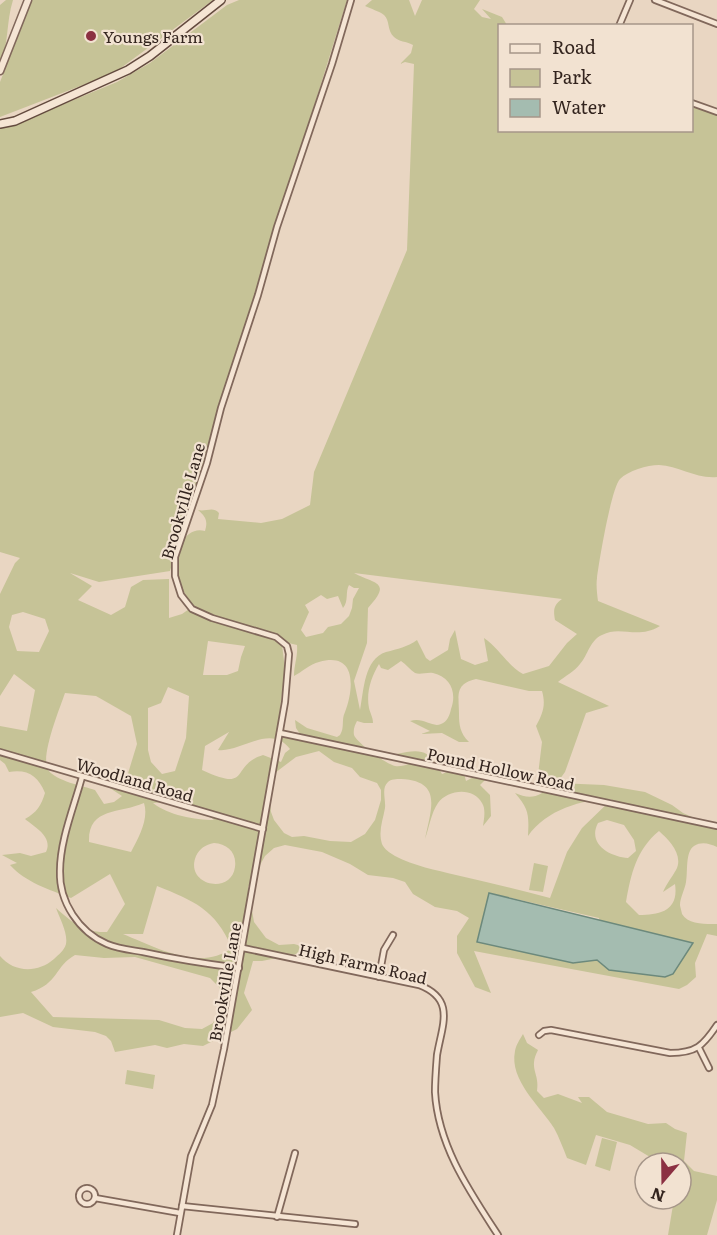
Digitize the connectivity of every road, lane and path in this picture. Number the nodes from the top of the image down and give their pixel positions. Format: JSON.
{"nodes":[{"id":1,"x":28,"y":0,"type":"edge"},
{"id":2,"x":221,"y":0,"type":"edge"},
{"id":3,"x":351,"y":0,"type":"edge"},
{"id":4,"x":630,"y":0,"type":"edge"},
{"id":5,"x":655,"y":0,"type":"edge"},
{"id":6,"x":620,"y":24,"type":"edge"},
{"id":7,"x":717,"y":24,"type":"edge"},
{"id":8,"x":0,"y":71,"type":"edge"},
{"id":9,"x":693,"y":103,"type":"edge"},
{"id":10,"x":717,"y":112,"type":"edge"},
{"id":11,"x":0,"y":124,"type":"edge"},
{"id":12,"x":280,"y":733,"type":"junction"},
{"id":13,"x":0,"y":752,"type":"edge"},
{"id":14,"x":82,"y":777,"type":"junction"},
{"id":15,"x":717,"y":826,"type":"edge"},
{"id":16,"x":263,"y":829,"type":"junction"},
{"id":17,"x":393,"y":935,"type":"dead end"},
{"id":18,"x":243,"y":948,"type":"junction"},
{"id":19,"x":239,"y":968,"type":"junction"},
{"id":20,"x":380,"y":977,"type":"junction"},
{"id":21,"x":717,"y":1025,"type":"edge"},
{"id":22,"x":539,"y":1035,"type":"dead end"},
{"id":23,"x":699,"y":1048,"type":"junction"},
{"id":24,"x":710,"y":1068,"type":"dead end"},
{"id":25,"x":295,"y":1153,"type":"dead end"},
{"id":26,"x":95,"y":1198,"type":"dead end"},
{"id":27,"x":182,"y":1206,"type":"junction"},
{"id":28,"x":180,"y":1213,"type":"junction"},
{"id":29,"x":277,"y":1216,"type":"junction"},
{"id":30,"x":355,"y":1224,"type":"dead end"},
{"id":31,"x":177,"y":1235,"type":"edge"},
{"id":32,"x":498,"y":1235,"type":"edge"}],
"edges":[{"from":1,"to":8,"type":"street"},
{"from":2,"to":11,"type":"main road"},
{"from":3,"to":12,"type":"street","name":"Brookville Lane"},
{"from":4,"to":6,"type":"street"},
{"from":5,"to":7,"type":"street"},
{"from":9,"to":10,"type":"street"},
{"from":12,"to":15,"type":"street","name":"Pound Hollow Road"},
{"from":12,"to":16,"type":"street","name":"Brookville Lane"},
{"from":13,"to":14,"type":"street","name":"Woodland Road"},
{"from":14,"to":16,"type":"street","name":"Woodland Road"},
{"from":14,"to":19,"type":"street"},
{"from":16,"to":18,"type":"street","name":"Brookville Lane"},
{"from":17,"to":20,"type":"street"},
{"from":18,"to":19,"type":"street","name":"Brookville Lane"},
{"from":18,"to":20,"type":"street","name":"High Farms Road"},
{"from":19,"to":27,"type":"street","name":"Brookville Lane"},
{"from":20,"to":32,"type":"street","name":"High Farms Road"},
{"from":21,"to":23,"type":"street"},
{"from":22,"to":23,"type":"street"},
{"from":23,"to":24,"type":"street"},
{"from":25,"to":29,"type":"street"},
{"from":26,"to":28,"type":"street"},
{"from":27,"to":28,"type":"street","name":"Brookville Lane"},
{"from":27,"to":29,"type":"street"},
{"from":28,"to":31,"type":"street","name":"Brookville Lane"},
{"from":29,"to":30,"type":"street"}]}
